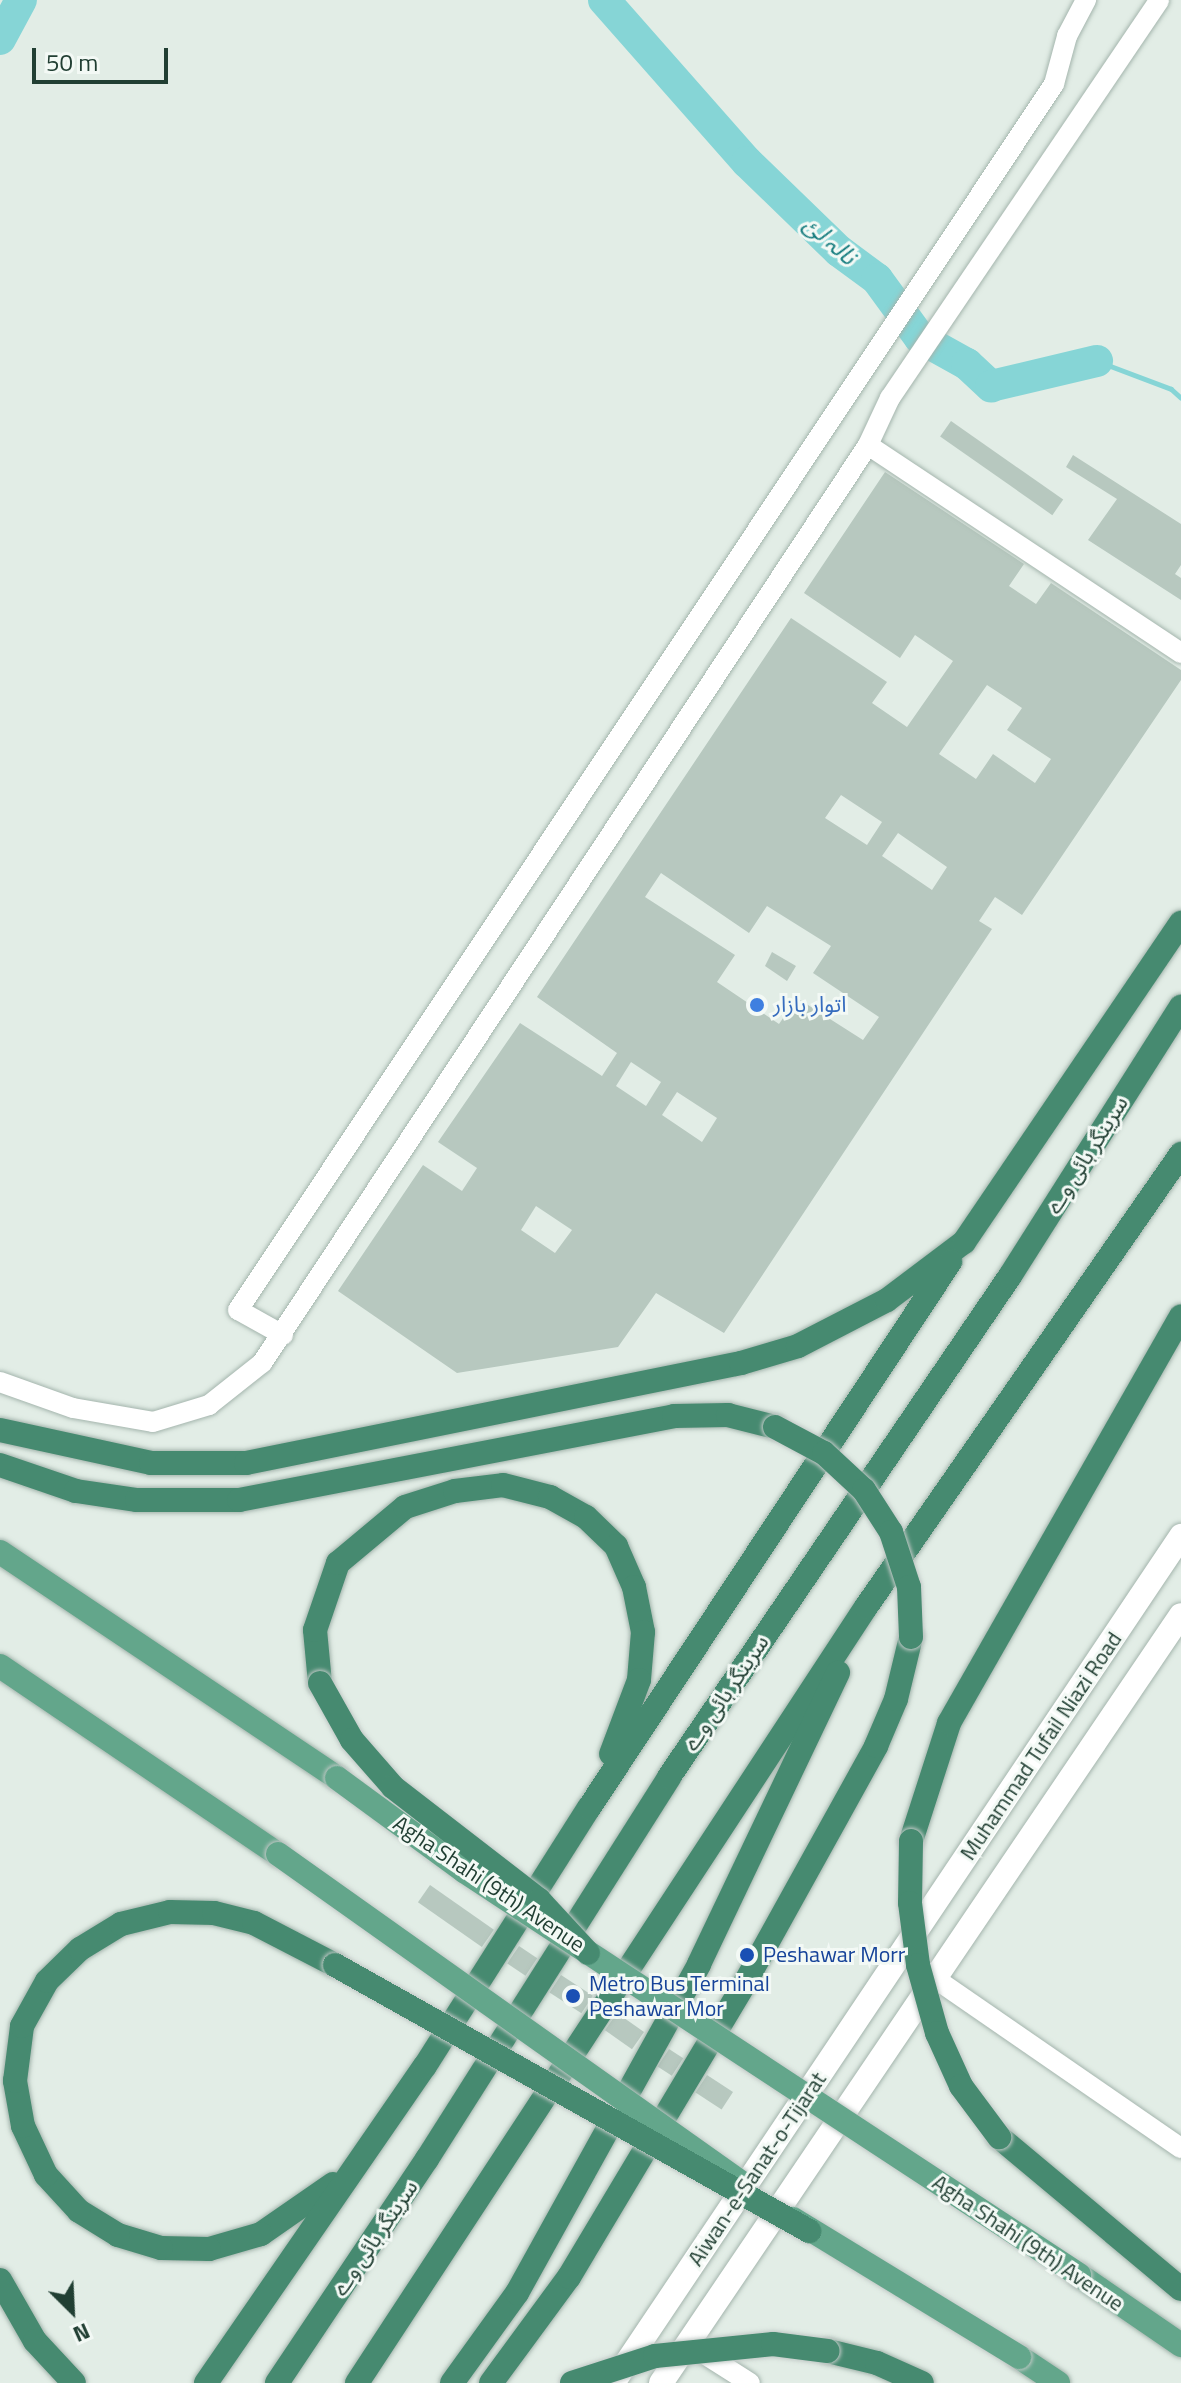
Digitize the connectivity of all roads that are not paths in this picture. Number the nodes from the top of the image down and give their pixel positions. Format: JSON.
{"nodes":[{"id":1,"x":1086,"y":0,"type":"edge"},
{"id":2,"x":1159,"y":0,"type":"edge"},
{"id":3,"x":868,"y":445,"type":"junction"},
{"id":4,"x":1181,"y":653,"type":"edge"},
{"id":5,"x":1181,"y":923,"type":"edge"},
{"id":6,"x":1181,"y":1007,"type":"edge"},
{"id":7,"x":1181,"y":1154,"type":"edge"},
{"id":8,"x":964,"y":1242,"type":"junction"},
{"id":9,"x":1181,"y":1316,"type":"edge"},
{"id":10,"x":283,"y":1335,"type":"junction"},
{"id":11,"x":0,"y":1382,"type":"edge"},
{"id":12,"x":0,"y":1430,"type":"edge"},
{"id":13,"x":0,"y":1465,"type":"edge"},
{"id":14,"x":1181,"y":1536,"type":"edge"},
{"id":15,"x":0,"y":1552,"type":"edge"},
{"id":16,"x":866,"y":1607,"type":"junction"},
{"id":17,"x":1181,"y":1615,"type":"edge"},
{"id":18,"x":0,"y":1666,"type":"edge"},
{"id":19,"x":589,"y":1808,"type":"junction"},
{"id":20,"x":588,"y":1953,"type":"junction"},
{"id":21,"x":901,"y":1955,"type":"junction"},
{"id":22,"x":938,"y":1980,"type":"junction"},
{"id":23,"x":370,"y":2146,"type":"junction"},
{"id":24,"x":1181,"y":2148,"type":"edge"},
{"id":25,"x":809,"y":2231,"type":"junction"},
{"id":26,"x":0,"y":2280,"type":"edge"},
{"id":27,"x":1181,"y":2289,"type":"edge"},
{"id":28,"x":689,"y":2343,"type":"junction"},
{"id":29,"x":1181,"y":2345,"type":"edge"},
{"id":30,"x":74,"y":2383,"type":"edge"},
{"id":31,"x":206,"y":2383,"type":"edge"},
{"id":32,"x":277,"y":2383,"type":"edge"},
{"id":33,"x":357,"y":2383,"type":"edge"},
{"id":34,"x":452,"y":2383,"type":"edge"},
{"id":35,"x":491,"y":2383,"type":"edge"},
{"id":36,"x":572,"y":2383,"type":"edge"},
{"id":37,"x":613,"y":2383,"type":"edge"},
{"id":38,"x":661,"y":2383,"type":"edge"},
{"id":39,"x":750,"y":2383,"type":"edge"},
{"id":40,"x":922,"y":2383,"type":"edge"},
{"id":41,"x":1058,"y":2383,"type":"edge"}],
"edges":[{"from":1,"to":10,"type":"street"},
{"from":2,"to":3,"type":"street"},
{"from":3,"to":4,"type":"street"},
{"from":3,"to":10,"type":"street"},
{"from":5,"to":8,"type":"highway"},
{"from":6,"to":32,"type":"highway","name":"سرینگر ہائی وے"},
{"from":7,"to":16,"type":"highway"},
{"from":8,"to":12,"type":"highway"},
{"from":8,"to":19,"type":"highway"},
{"from":9,"to":27,"type":"highway","bridge":true},
{"from":10,"to":11,"type":"street"},
{"from":13,"to":35,"type":"highway","bridge":true},
{"from":14,"to":21,"type":"main road","name":"Muhammad Tufail Niazi Road"},
{"from":15,"to":20,"type":"main road","name":"Agha Shahi (9th) Avenue","bridge":true},
{"from":16,"to":33,"type":"highway"},
{"from":16,"to":34,"type":"highway"},
{"from":17,"to":22,"type":"main road","name":"Aiwan-e-Sanat-o-Tijarat"},
{"from":18,"to":25,"type":"main road","bridge":true},
{"from":19,"to":20,"type":"highway","bridge":true},
{"from":19,"to":23,"type":"highway"},
{"from":20,"to":29,"type":"main road","name":"Agha Shahi (9th) Avenue","bridge":true},
{"from":21,"to":22,"type":"street"},
{"from":21,"to":37,"type":"main road","name":"Aiwan-e-Sanat-o-Tijarat"},
{"from":22,"to":24,"type":"street"},
{"from":22,"to":28,"type":"main road","name":"Aiwan-e-Sanat-o-Tijarat"},
{"from":23,"to":25,"type":"highway","bridge":true},
{"from":23,"to":31,"type":"highway"},
{"from":25,"to":41,"type":"main road","bridge":true},
{"from":26,"to":30,"type":"highway"},
{"from":28,"to":38,"type":"main road","name":"Aiwan-e-Sanat-o-Tijarat"},
{"from":28,"to":39,"type":"street"},
{"from":36,"to":40,"type":"highway","bridge":true}]}
